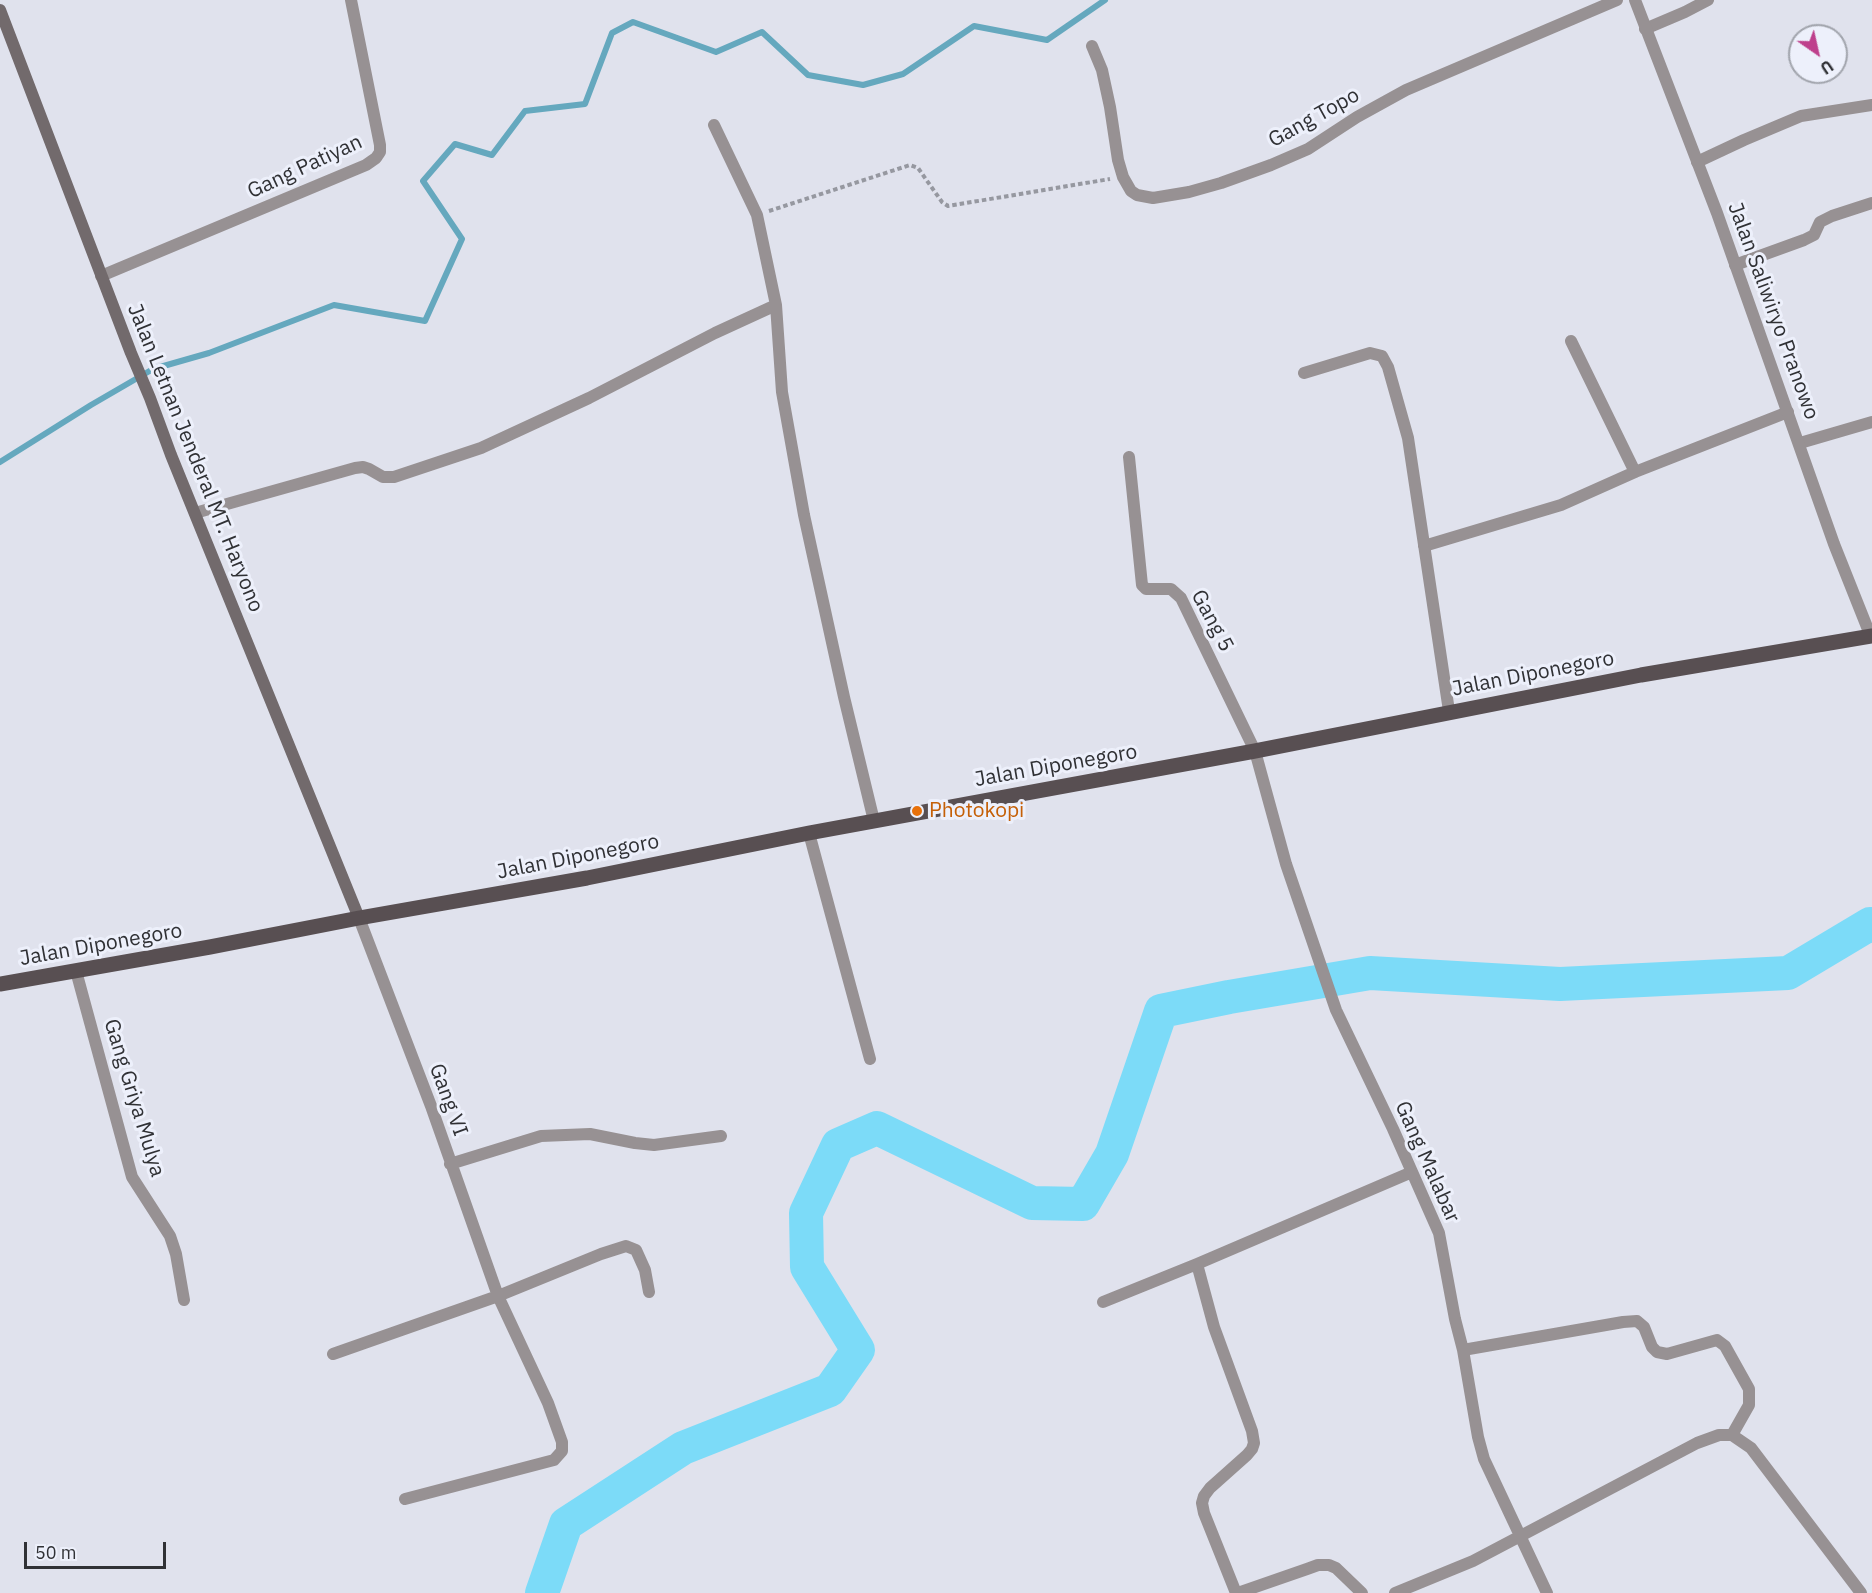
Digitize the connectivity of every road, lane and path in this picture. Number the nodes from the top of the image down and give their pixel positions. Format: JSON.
{"nodes":[{"id":1,"x":351,"y":0,"type":"edge"},
{"id":2,"x":1617,"y":0,"type":"edge"},
{"id":3,"x":1635,"y":0,"type":"edge"},
{"id":4,"x":1708,"y":0,"type":"edge"},
{"id":5,"x":0,"y":10,"type":"edge"},
{"id":6,"x":1645,"y":28,"type":"junction"},
{"id":7,"x":1092,"y":46,"type":"dead end"},
{"id":8,"x":1872,"y":105,"type":"edge"},
{"id":9,"x":714,"y":125,"type":"dead end"},
{"id":10,"x":1697,"y":162,"type":"junction"},
{"id":11,"x":1123,"y":177,"type":"junction"},
{"id":12,"x":1872,"y":203,"type":"edge"},
{"id":13,"x":757,"y":215,"type":"junction"},
{"id":14,"x":1735,"y":265,"type":"junction"},
{"id":15,"x":101,"y":276,"type":"junction"},
{"id":16,"x":776,"y":305,"type":"junction"},
{"id":17,"x":1571,"y":341,"type":"dead end"},
{"id":18,"x":1304,"y":373,"type":"dead end"},
{"id":19,"x":1788,"y":412,"type":"junction"},
{"id":20,"x":1872,"y":422,"type":"edge"},
{"id":21,"x":1800,"y":443,"type":"junction"},
{"id":22,"x":1129,"y":457,"type":"dead end"},
{"id":23,"x":1635,"y":472,"type":"junction"},
{"id":24,"x":195,"y":513,"type":"junction"},
{"id":25,"x":1424,"y":546,"type":"junction"},
{"id":26,"x":1872,"y":637,"type":"edge"},
{"id":27,"x":1449,"y":711,"type":"junction"},
{"id":28,"x":1255,"y":751,"type":"junction"},
{"id":29,"x":874,"y":821,"type":"junction"},
{"id":30,"x":809,"y":832,"type":"junction"},
{"id":31,"x":359,"y":918,"type":"junction"},
{"id":32,"x":76,"y":971,"type":"junction"},
{"id":33,"x":0,"y":984,"type":"edge"},
{"id":34,"x":870,"y":1059,"type":"dead end"},
{"id":35,"x":721,"y":1136,"type":"dead end"},
{"id":36,"x":450,"y":1164,"type":"junction"},
{"id":37,"x":1412,"y":1172,"type":"junction"},
{"id":38,"x":1197,"y":1264,"type":"junction"},
{"id":39,"x":649,"y":1292,"type":"dead end"},
{"id":40,"x":498,"y":1296,"type":"junction"},
{"id":41,"x":184,"y":1300,"type":"dead end"},
{"id":42,"x":1103,"y":1302,"type":"dead end"},
{"id":43,"x":1463,"y":1350,"type":"junction"},
{"id":44,"x":333,"y":1354,"type":"dead end"},
{"id":45,"x":1732,"y":1435,"type":"junction"},
{"id":46,"x":405,"y":1498,"type":"dead end"},
{"id":47,"x":1520,"y":1537,"type":"junction"},
{"id":48,"x":1237,"y":1593,"type":"edge"},
{"id":49,"x":1362,"y":1593,"type":"edge"},
{"id":50,"x":1395,"y":1593,"type":"edge"},
{"id":51,"x":1547,"y":1593,"type":"edge"},
{"id":52,"x":1861,"y":1593,"type":"edge"}],
"edges":[{"from":1,"to":15,"type":"street","name":"Gang Patiyan"},
{"from":2,"to":11,"type":"street","name":"Gang Topo"},
{"from":3,"to":6,"type":"street","name":"Jalan Saliwiryo Pranowo"},
{"from":4,"to":6,"type":"street"},
{"from":5,"to":15,"type":"main road","name":"Jalan Letnan Jenderal MT. Haryono"},
{"from":6,"to":10,"type":"street","name":"Jalan Saliwiryo Pranowo"},
{"from":7,"to":11,"type":"street"},
{"from":8,"to":10,"type":"street"},
{"from":9,"to":13,"type":"street"},
{"from":10,"to":14,"type":"street","name":"Jalan Saliwiryo Pranowo"},
{"from":11,"to":13,"type":"path"},
{"from":12,"to":14,"type":"street"},
{"from":13,"to":16,"type":"street"},
{"from":14,"to":19,"type":"street","name":"Jalan Saliwiryo Pranowo"},
{"from":15,"to":24,"type":"main road","name":"Jalan Letnan Jenderal MT. Haryono"},
{"from":16,"to":24,"type":"street"},
{"from":16,"to":29,"type":"street"},
{"from":17,"to":23,"type":"street"},
{"from":18,"to":25,"type":"street"},
{"from":19,"to":21,"type":"street","name":"Jalan Saliwiryo Pranowo"},
{"from":19,"to":23,"type":"street"},
{"from":20,"to":21,"type":"street"},
{"from":21,"to":26,"type":"street","name":"Jalan Saliwiryo Pranowo"},
{"from":22,"to":28,"type":"street","name":"Gang 5"},
{"from":23,"to":25,"type":"street"},
{"from":24,"to":31,"type":"main road","name":"Jalan Letnan Jenderal MT. Haryono"},
{"from":25,"to":27,"type":"street"},
{"from":26,"to":27,"type":"main road","name":"Jalan Diponegoro"},
{"from":27,"to":28,"type":"main road","name":"Jalan Diponegoro"},
{"from":28,"to":29,"type":"main road","name":"Jalan Diponegoro"},
{"from":28,"to":37,"type":"street","name":"Gang Malabar"},
{"from":29,"to":30,"type":"main road","name":"Jalan Diponegoro"},
{"from":30,"to":31,"type":"main road","name":"Jalan Diponegoro"},
{"from":30,"to":34,"type":"street"},
{"from":31,"to":32,"type":"main road","name":"Jalan Diponegoro"},
{"from":31,"to":36,"type":"street","name":"Gang VI"},
{"from":32,"to":33,"type":"main road","name":"Jalan Diponegoro"},
{"from":32,"to":41,"type":"street","name":"Gang Griya Mulya"},
{"from":35,"to":36,"type":"street"},
{"from":36,"to":40,"type":"street","name":"Gang VI"},
{"from":37,"to":38,"type":"street"},
{"from":37,"to":43,"type":"street","name":"Gang Malabar"},
{"from":38,"to":42,"type":"street"},
{"from":38,"to":48,"type":"street"},
{"from":39,"to":40,"type":"street"},
{"from":40,"to":44,"type":"street"},
{"from":40,"to":46,"type":"street","name":"Gang VI"},
{"from":43,"to":45,"type":"street"},
{"from":43,"to":47,"type":"street","name":"Gang Malabar"},
{"from":45,"to":47,"type":"street"},
{"from":45,"to":52,"type":"street"},
{"from":47,"to":50,"type":"street"},
{"from":47,"to":51,"type":"street","name":"Gang Malabar"},
{"from":48,"to":49,"type":"street"}]}
